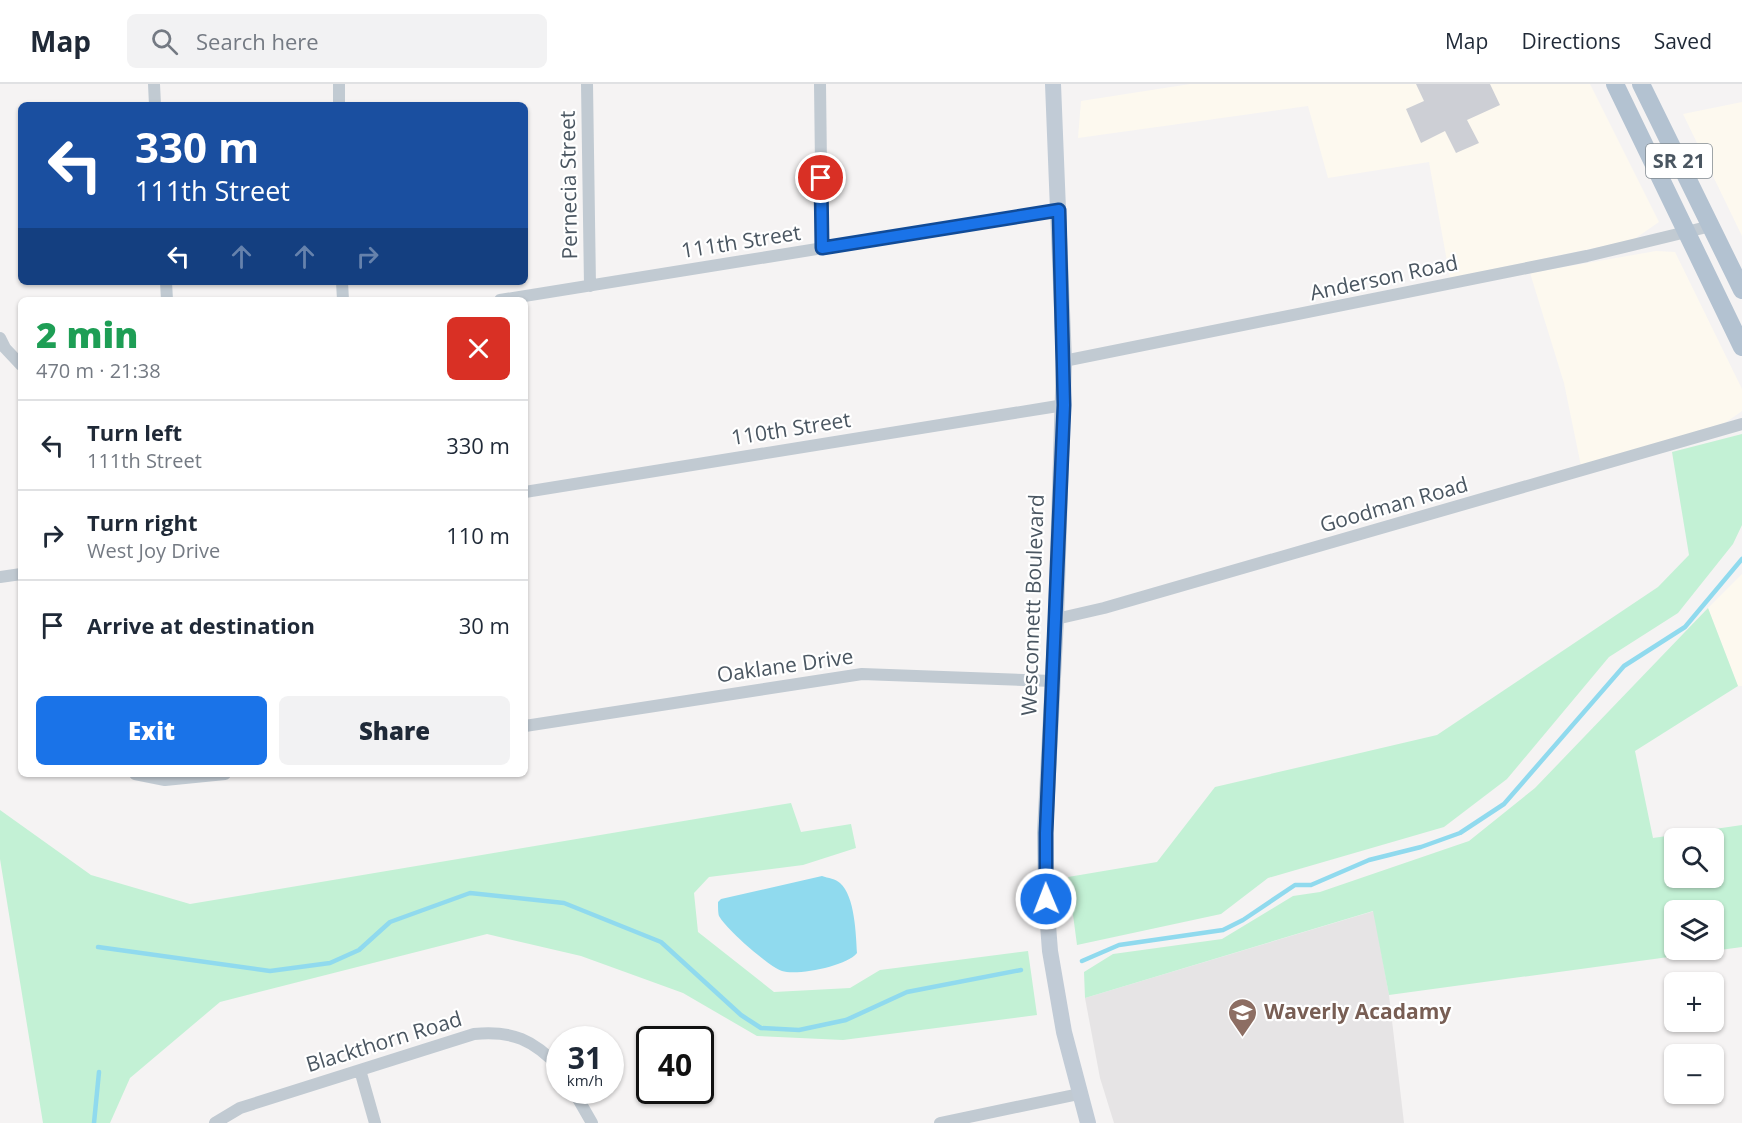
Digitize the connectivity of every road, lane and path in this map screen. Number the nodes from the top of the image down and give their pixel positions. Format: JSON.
{"nodes":[{"id":1,"x":154,"y":84,"type":"edge"},
{"id":2,"x":339,"y":84,"type":"edge"},
{"id":3,"x":586,"y":84,"type":"edge"},
{"id":4,"x":820,"y":84,"type":"edge"},
{"id":5,"x":1053,"y":84,"type":"edge"},
{"id":6,"x":1615,"y":84,"type":"edge"},
{"id":7,"x":1641,"y":84,"type":"edge"},
{"id":8,"x":155,"y":102,"type":"edge"},
{"id":9,"x":339,"y":102,"type":"edge"},
{"id":10,"x":1059,"y":210,"type":"junction"},
{"id":11,"x":1711,"y":226,"type":"junction"},
{"id":12,"x":1686,"y":232,"type":"junction"},
{"id":13,"x":822,"y":248,"type":"junction"},
{"id":14,"x":590,"y":286,"type":"junction"},
{"id":15,"x":1742,"y":291,"type":"edge"},
{"id":16,"x":519,"y":297,"type":"edge"},
{"id":17,"x":0,"y":338,"type":"edge"},
{"id":18,"x":1742,"y":347,"type":"edge"},
{"id":19,"x":18,"y":361,"type":"edge"},
{"id":20,"x":1064,"y":361,"type":"junction"},
{"id":21,"x":1064,"y":405,"type":"junction"},
{"id":22,"x":1742,"y":424,"type":"edge"},
{"id":23,"x":528,"y":492,"type":"edge"},
{"id":24,"x":18,"y":574,"type":"edge"},
{"id":25,"x":0,"y":577,"type":"edge"},
{"id":26,"x":1056,"y":619,"type":"junction"},
{"id":27,"x":1053,"y":681,"type":"junction"},
{"id":28,"x":528,"y":726,"type":"edge"},
{"id":29,"x":150,"y":777,"type":"edge"},
{"id":30,"x":195,"y":777,"type":"edge"},
{"id":31,"x":546,"y":1055,"type":"edge"},
{"id":32,"x":360,"y":1070,"type":"junction"},
{"id":33,"x":1079,"y":1094,"type":"junction"},
{"id":34,"x":581,"y":1104,"type":"edge"},
{"id":35,"x":215,"y":1123,"type":"edge"},
{"id":36,"x":375,"y":1123,"type":"edge"},
{"id":37,"x":592,"y":1123,"type":"edge"},
{"id":38,"x":940,"y":1123,"type":"edge"},
{"id":39,"x":1088,"y":1123,"type":"edge"}],
"edges":[{"from":1,"to":8,"type":"street"},
{"from":2,"to":9,"type":"street"},
{"from":3,"to":14,"type":"street","name":"Pernecia Street"},
{"from":4,"to":13,"type":"street"},
{"from":5,"to":10,"type":"street","name":"Wesconnett Boulevard"},
{"from":6,"to":12,"type":"main road","number":"SR 21"},
{"from":7,"to":11,"type":"main road","number":"SR 21"},
{"from":10,"to":13,"type":"street","name":"111th Street"},
{"from":10,"to":20,"type":"street","name":"Wesconnett Boulevard"},
{"from":11,"to":12,"type":"street","name":"Anderson Road"},
{"from":11,"to":15,"type":"main road","number":"SR 21"},
{"from":12,"to":18,"type":"main road","number":"SR 21"},
{"from":12,"to":20,"type":"street","name":"Anderson Road"},
{"from":13,"to":14,"type":"street","name":"111th Street"},
{"from":14,"to":16,"type":"street","name":"111th Street"},
{"from":17,"to":19,"type":"street"},
{"from":20,"to":21,"type":"street","name":"Wesconnett Boulevard"},
{"from":21,"to":23,"type":"street","name":"110th Street"},
{"from":21,"to":26,"type":"street","name":"Wesconnett Boulevard"},
{"from":22,"to":26,"type":"street","name":"Goodman Road"},
{"from":24,"to":25,"type":"street"},
{"from":26,"to":27,"type":"street","name":"Wesconnett Boulevard"},
{"from":27,"to":28,"type":"street","name":"Oaklane Drive"},
{"from":27,"to":33,"type":"street","name":"Wesconnett Boulevard"},
{"from":29,"to":30,"type":"street"},
{"from":31,"to":32,"type":"street","name":"Blackthorn Road"},
{"from":32,"to":35,"type":"street","name":"Blackthorn Road"},
{"from":32,"to":36,"type":"street"},
{"from":33,"to":38,"type":"street"},
{"from":33,"to":39,"type":"street","name":"Wesconnett Boulevard"},
{"from":34,"to":37,"type":"street"}]}
